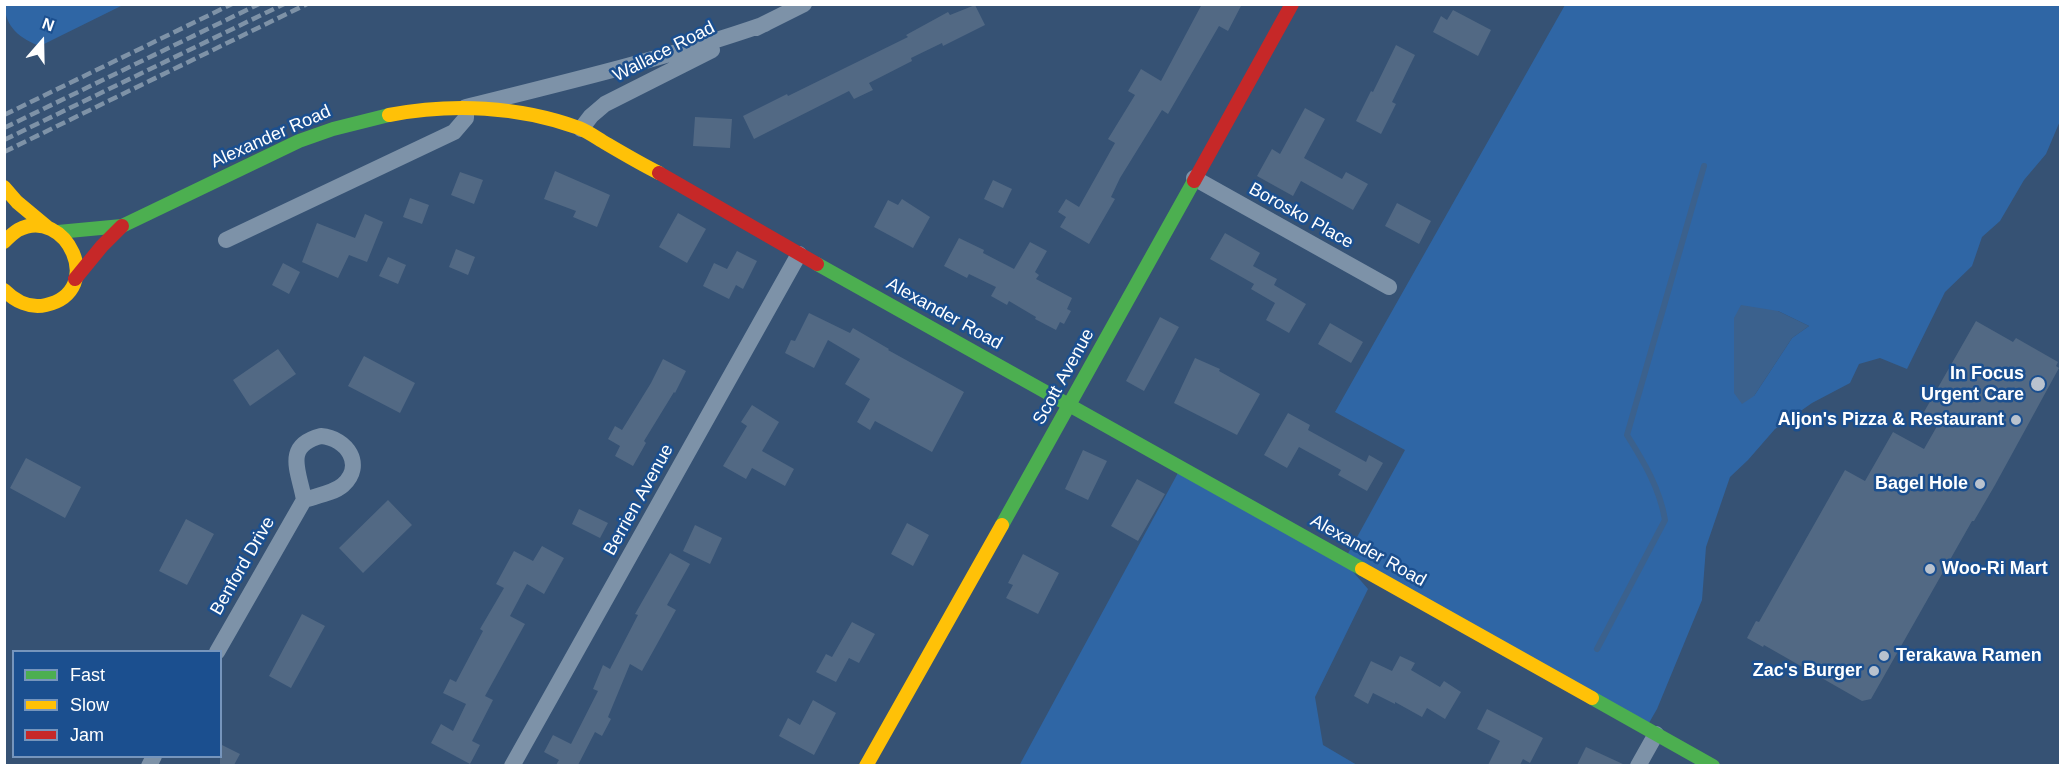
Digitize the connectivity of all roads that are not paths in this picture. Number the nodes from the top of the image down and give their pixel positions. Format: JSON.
{"nodes":[{"id":1,"x":804,"y":4,"type":"edge"},
{"id":2,"x":1292,"y":4,"type":"edge"},
{"id":3,"x":765,"y":24,"type":"junction"},
{"id":4,"x":466,"y":107,"type":"junction"},
{"id":5,"x":581,"y":129,"type":"junction"},
{"id":6,"x":1194,"y":178,"type":"junction"},
{"id":7,"x":4,"y":188,"type":"edge"},
{"id":8,"x":122,"y":225,"type":"junction"},
{"id":9,"x":53,"y":230,"type":"junction"},
{"id":10,"x":226,"y":240,"type":"dead end"},
{"id":11,"x":4,"y":242,"type":"edge"},
{"id":12,"x":800,"y":254,"type":"junction"},
{"id":13,"x":75,"y":279,"type":"junction"},
{"id":14,"x":1389,"y":287,"type":"dead end"},
{"id":15,"x":4,"y":290,"type":"edge"},
{"id":16,"x":11,"y":303,"type":"edge"},
{"id":17,"x":1070,"y":405,"type":"junction"},
{"id":18,"x":304,"y":500,"type":"dead end"},
{"id":19,"x":218,"y":650,"type":"edge"},
{"id":20,"x":1656,"y":734,"type":"junction"},
{"id":21,"x":512,"y":765,"type":"edge"},
{"id":22,"x":866,"y":765,"type":"edge"},
{"id":23,"x":1638,"y":765,"type":"edge"},
{"id":24,"x":1713,"y":765,"type":"edge"}],
"edges":[{"from":1,"to":3,"type":"street","name":"Wallace Road"},
{"from":2,"to":6,"type":"street","name":"Scott Avenue"},
{"from":3,"to":4,"type":"street"},
{"from":3,"to":5,"type":"street","name":"Wallace Road"},
{"from":4,"to":5,"type":"street","name":"Alexander Road"},
{"from":4,"to":8,"type":"street","name":"Alexander Road"},
{"from":4,"to":10,"type":"street"},
{"from":5,"to":12,"type":"street","name":"Alexander Road"},
{"from":6,"to":14,"type":"street","name":"Borosko Place"},
{"from":6,"to":17,"type":"street","name":"Scott Avenue"},
{"from":7,"to":9,"type":"street"},
{"from":8,"to":9,"type":"street","name":"Alexander Road"},
{"from":8,"to":13,"type":"street","name":"Alexander Road"},
{"from":9,"to":11,"type":"street","name":"Alexander Road"},
{"from":9,"to":13,"type":"street"},
{"from":12,"to":17,"type":"street","name":"Alexander Road"},
{"from":12,"to":21,"type":"street","name":"Berrien Avenue"},
{"from":13,"to":16,"type":"street","name":"Alexander Road"},
{"from":15,"to":16,"type":"street"},
{"from":17,"to":20,"type":"street","name":"Alexander Road"},
{"from":17,"to":22,"type":"street","name":"Scott Avenue"},
{"from":18,"to":19,"type":"street","name":"Benford Drive"},
{"from":20,"to":23,"type":"street"},
{"from":20,"to":24,"type":"street","name":"Alexander Road"}]}
